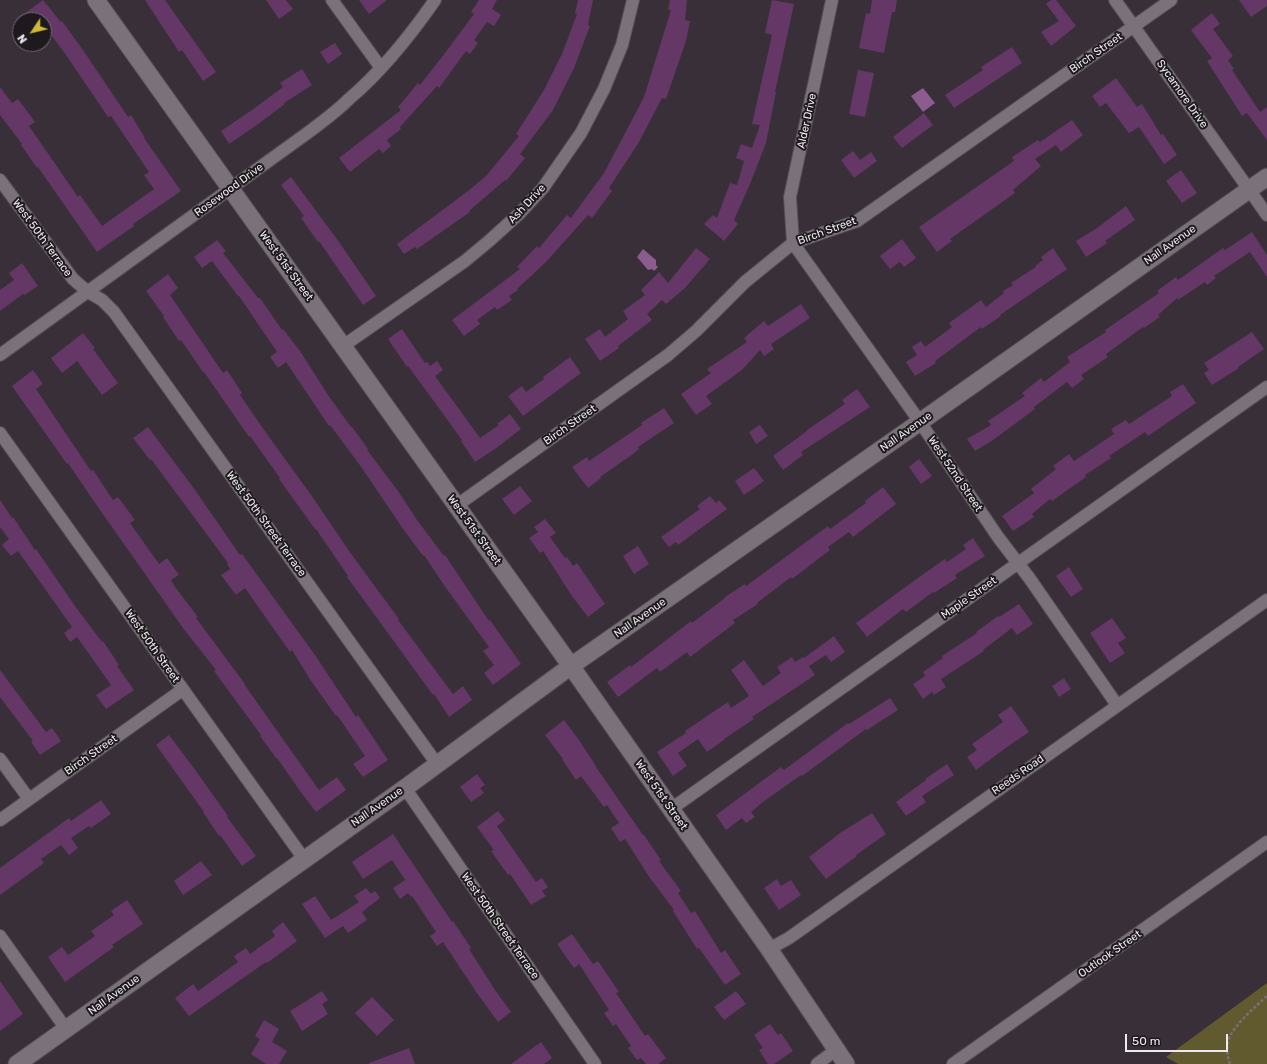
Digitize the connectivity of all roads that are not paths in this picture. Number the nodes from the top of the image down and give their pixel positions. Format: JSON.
{"nodes":[{"id":1,"x":96,"y":0,"type":"edge"},
{"id":2,"x":332,"y":0,"type":"edge"},
{"id":3,"x":434,"y":0,"type":"edge"},
{"id":4,"x":633,"y":0,"type":"edge"},
{"id":5,"x":832,"y":0,"type":"edge"},
{"id":6,"x":1115,"y":0,"type":"edge"},
{"id":7,"x":1171,"y":0,"type":"edge"},
{"id":8,"x":1134,"y":26,"type":"junction"},
{"id":9,"x":381,"y":68,"type":"junction"},
{"id":10,"x":1267,"y":176,"type":"edge"},
{"id":11,"x":0,"y":180,"type":"edge"},
{"id":12,"x":231,"y":188,"type":"junction"},
{"id":13,"x":1249,"y":189,"type":"junction"},
{"id":14,"x":1267,"y":215,"type":"edge"},
{"id":15,"x":793,"y":243,"type":"junction"},
{"id":16,"x":88,"y":292,"type":"junction"},
{"id":17,"x":343,"y":346,"type":"junction"},
{"id":18,"x":0,"y":354,"type":"edge"},
{"id":19,"x":1267,"y":387,"type":"edge"},
{"id":20,"x":920,"y":422,"type":"junction"},
{"id":21,"x":0,"y":433,"type":"edge"},
{"id":22,"x":456,"y":506,"type":"junction"},
{"id":23,"x":1017,"y":564,"type":"junction"},
{"id":24,"x":1267,"y":600,"type":"edge"},
{"id":25,"x":571,"y":666,"type":"junction"},
{"id":26,"x":182,"y":690,"type":"junction"},
{"id":27,"x":1117,"y":706,"type":"junction"},
{"id":28,"x":0,"y":759,"type":"edge"},
{"id":29,"x":437,"y":764,"type":"junction"},
{"id":30,"x":405,"y":788,"type":"junction"},
{"id":31,"x":29,"y":799,"type":"junction"},
{"id":32,"x":671,"y":809,"type":"junction"},
{"id":33,"x":0,"y":820,"type":"edge"},
{"id":34,"x":1267,"y":842,"type":"edge"},
{"id":35,"x":304,"y":859,"type":"junction"},
{"id":36,"x":0,"y":936,"type":"edge"},
{"id":37,"x":769,"y":949,"type":"junction"},
{"id":38,"x":66,"y":1029,"type":"junction"},
{"id":39,"x":836,"y":1050,"type":"junction"},
{"id":40,"x":17,"y":1064,"type":"edge"},
{"id":41,"x":595,"y":1064,"type":"edge"},
{"id":42,"x":817,"y":1064,"type":"edge"},
{"id":43,"x":846,"y":1064,"type":"edge"},
{"id":44,"x":953,"y":1064,"type":"edge"}],
"edges":[{"from":1,"to":12,"type":"street","name":"West 51st Street"},
{"from":2,"to":9,"type":"street"},
{"from":3,"to":9,"type":"street","name":"Rosewood Drive"},
{"from":4,"to":17,"type":"street","name":"Ash Drive"},
{"from":5,"to":15,"type":"street","name":"Alder Drive"},
{"from":6,"to":8,"type":"street","name":"Sycamore Drive"},
{"from":7,"to":8,"type":"street","name":"Birch Street"},
{"from":8,"to":13,"type":"street","name":"Sycamore Drive"},
{"from":8,"to":15,"type":"street","name":"Birch Street"},
{"from":9,"to":12,"type":"street","name":"Rosewood Drive"},
{"from":10,"to":13,"type":"street","name":"Nall Avenue"},
{"from":11,"to":16,"type":"street","name":"West 50th Terrace"},
{"from":12,"to":16,"type":"street","name":"Rosewood Drive"},
{"from":12,"to":17,"type":"street","name":"West 51st Street"},
{"from":13,"to":14,"type":"street","name":"Sycamore Drive"},
{"from":13,"to":20,"type":"street","name":"Nall Avenue"},
{"from":15,"to":20,"type":"street","name":"West 52nd Street"},
{"from":15,"to":22,"type":"street","name":"Birch Street"},
{"from":16,"to":18,"type":"street","name":"Rosewood Drive"},
{"from":16,"to":29,"type":"street","name":"West 50th Street Terrace"},
{"from":17,"to":22,"type":"street","name":"West 51st Street"},
{"from":19,"to":23,"type":"street","name":"Maple Street"},
{"from":20,"to":23,"type":"street","name":"West 52nd Street"},
{"from":20,"to":25,"type":"street","name":"Nall Avenue"},
{"from":21,"to":26,"type":"street","name":"West 50th Street"},
{"from":22,"to":25,"type":"street","name":"West 51st Street"},
{"from":23,"to":27,"type":"street","name":"West 52nd Street"},
{"from":23,"to":32,"type":"street","name":"Maple Street"},
{"from":24,"to":27,"type":"street","name":"Reeds Road"},
{"from":25,"to":29,"type":"street","name":"Nall Avenue"},
{"from":25,"to":32,"type":"street","name":"West 51st Street"},
{"from":26,"to":31,"type":"street","name":"Birch Street"},
{"from":26,"to":35,"type":"street","name":"West 50th Street"},
{"from":27,"to":37,"type":"street","name":"Reeds Road"},
{"from":28,"to":31,"type":"street"},
{"from":29,"to":30,"type":"street","name":"Nall Avenue"},
{"from":30,"to":35,"type":"street","name":"Nall Avenue"},
{"from":30,"to":41,"type":"street","name":"West 50th Street Terrace"},
{"from":31,"to":33,"type":"street","name":"Birch Street"},
{"from":32,"to":37,"type":"street","name":"West 51st Street"},
{"from":34,"to":44,"type":"street","name":"Outlook Street"},
{"from":35,"to":38,"type":"street","name":"Nall Avenue"},
{"from":36,"to":38,"type":"street"},
{"from":37,"to":39,"type":"street","name":"West 51st Street"},
{"from":38,"to":40,"type":"street","name":"Nall Avenue"},
{"from":39,"to":42,"type":"street"},
{"from":39,"to":43,"type":"street","name":"West 51st Street"}]}
